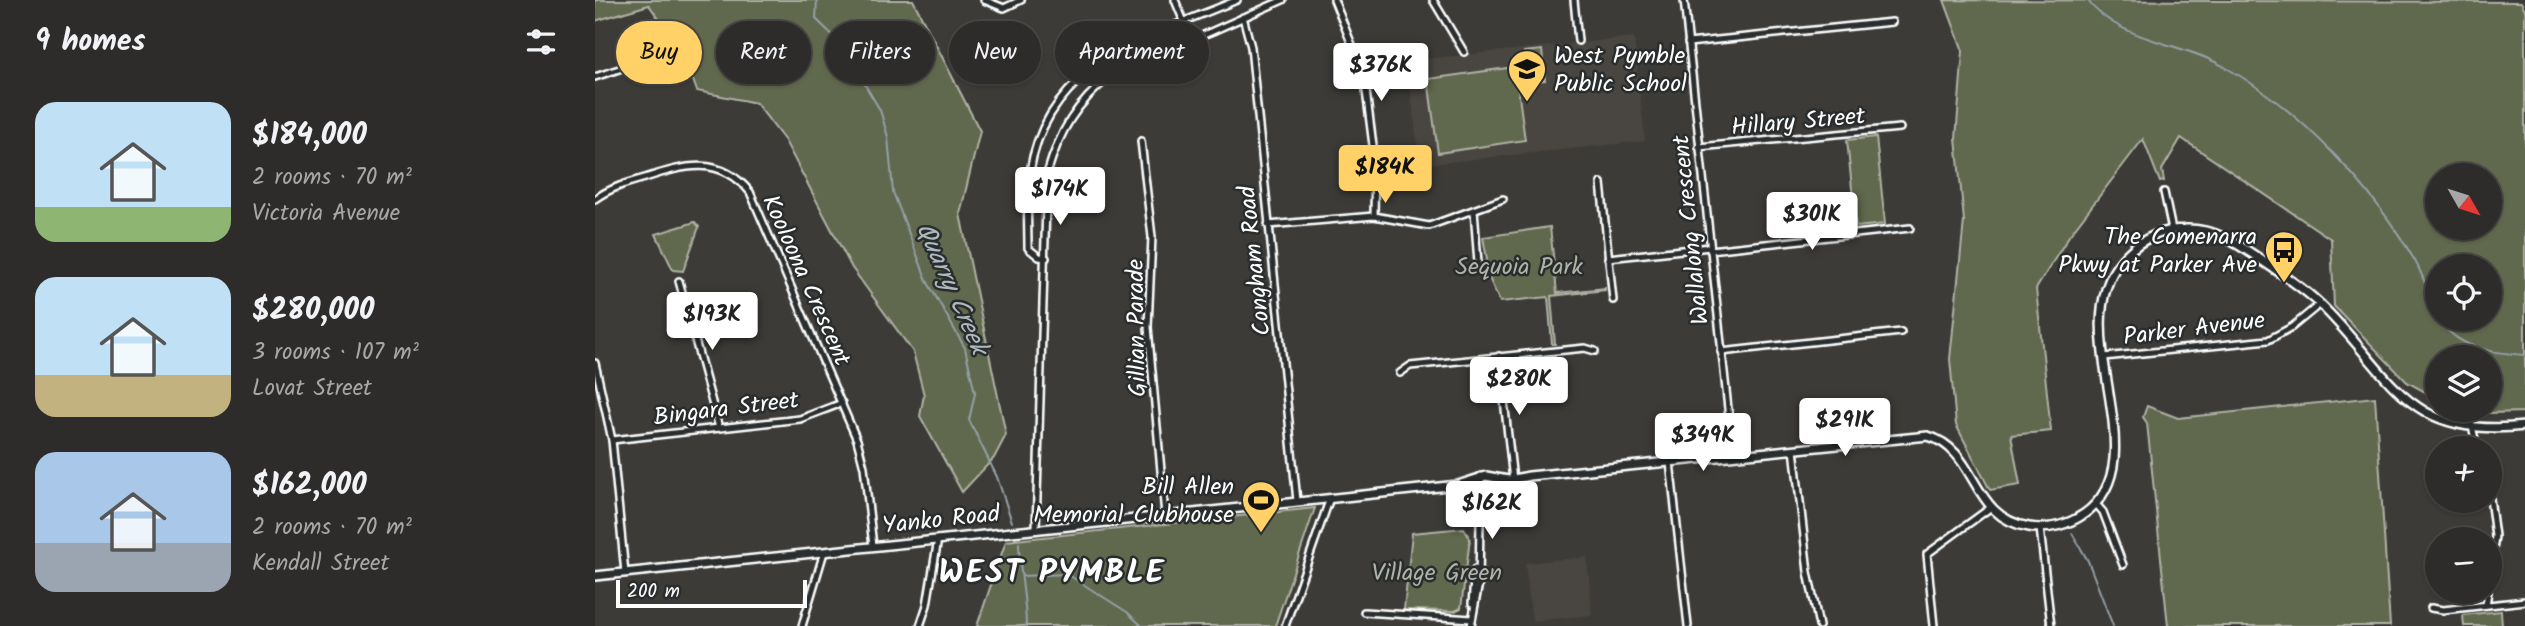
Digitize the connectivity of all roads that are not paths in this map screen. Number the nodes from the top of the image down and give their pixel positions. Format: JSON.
{"nodes":[{"id":1,"x":984,"y":0,"type":"edge"},
{"id":2,"x":1021,"y":0,"type":"edge"},
{"id":3,"x":1175,"y":0,"type":"edge"},
{"id":4,"x":1237,"y":0,"type":"edge"},
{"id":5,"x":1283,"y":0,"type":"edge"},
{"id":6,"x":1334,"y":0,"type":"edge"},
{"id":7,"x":1433,"y":0,"type":"edge"},
{"id":8,"x":1574,"y":0,"type":"edge"},
{"id":9,"x":1684,"y":0,"type":"edge"},
{"id":10,"x":1243,"y":17,"type":"junction"},
{"id":11,"x":1185,"y":21,"type":"edge"},
{"id":12,"x":1187,"y":21,"type":"edge"},
{"id":13,"x":1892,"y":22,"type":"dead end"},
{"id":14,"x":1209,"y":31,"type":"edge"},
{"id":15,"x":1578,"y":41,"type":"dead end"},
{"id":16,"x":1688,"y":43,"type":"junction"},
{"id":17,"x":1464,"y":52,"type":"dead end"},
{"id":18,"x":616,"y":70,"type":"edge"},
{"id":19,"x":595,"y":77,"type":"edge"},
{"id":20,"x":1072,"y":84,"type":"edge"},
{"id":21,"x":1103,"y":84,"type":"edge"},
{"id":22,"x":1900,"y":128,"type":"dead end"},
{"id":23,"x":1141,"y":141,"type":"dead end"},
{"id":24,"x":1699,"y":147,"type":"junction"},
{"id":25,"x":1601,"y":183,"type":"dead end"},
{"id":26,"x":2164,"y":192,"type":"dead end"},
{"id":27,"x":595,"y":199,"type":"edge"},
{"id":28,"x":1503,"y":199,"type":"dead end"},
{"id":29,"x":1474,"y":210,"type":"junction"},
{"id":30,"x":1374,"y":216,"type":"junction"},
{"id":31,"x":1268,"y":225,"type":"junction"},
{"id":32,"x":1910,"y":228,"type":"dead end"},
{"id":33,"x":2172,"y":230,"type":"junction"},
{"id":34,"x":1710,"y":248,"type":"junction"},
{"id":35,"x":1047,"y":258,"type":"junction"},
{"id":36,"x":1608,"y":258,"type":"junction"},
{"id":37,"x":1478,"y":263,"type":"dead end"},
{"id":38,"x":678,"y":281,"type":"dead end"},
{"id":39,"x":1613,"y":300,"type":"dead end"},
{"id":40,"x":2320,"y":304,"type":"junction"},
{"id":41,"x":1901,"y":332,"type":"dead end"},
{"id":42,"x":1595,"y":351,"type":"dead end"},
{"id":43,"x":1721,"y":352,"type":"junction"},
{"id":44,"x":1499,"y":356,"type":"junction"},
{"id":45,"x":2104,"y":357,"type":"junction"},
{"id":46,"x":595,"y":363,"type":"edge"},
{"id":47,"x":1400,"y":373,"type":"dead end"},
{"id":48,"x":842,"y":404,"type":"junction"},
{"id":49,"x":2472,"y":426,"type":"junction"},
{"id":50,"x":2525,"y":426,"type":"edge"},
{"id":51,"x":719,"y":428,"type":"junction"},
{"id":52,"x":2474,"y":436,"type":"edge"},
{"id":53,"x":612,"y":440,"type":"junction"},
{"id":54,"x":1794,"y":449,"type":"junction"},
{"id":55,"x":1733,"y":455,"type":"junction"},
{"id":56,"x":1670,"y":462,"type":"junction"},
{"id":57,"x":1481,"y":477,"type":"junction"},
{"id":58,"x":1490,"y":478,"type":"junction"},
{"id":59,"x":1511,"y":480,"type":"junction"},
{"id":60,"x":1458,"y":485,"type":"junction"},
{"id":61,"x":1479,"y":490,"type":"junction"},
{"id":62,"x":1490,"y":491,"type":"junction"},
{"id":63,"x":1330,"y":498,"type":"junction"},
{"id":64,"x":1297,"y":501,"type":"junction"},
{"id":65,"x":2096,"y":504,"type":"junction"},
{"id":66,"x":1990,"y":508,"type":"junction"},
{"id":67,"x":1165,"y":515,"type":"junction"},
{"id":68,"x":1481,"y":517,"type":"junction"},
{"id":69,"x":1037,"y":528,"type":"junction"},
{"id":70,"x":2040,"y":528,"type":"junction"},
{"id":71,"x":938,"y":539,"type":"junction"},
{"id":72,"x":873,"y":546,"type":"junction"},
{"id":73,"x":824,"y":552,"type":"junction"},
{"id":74,"x":2123,"y":565,"type":"dead end"},
{"id":75,"x":625,"y":573,"type":"junction"},
{"id":76,"x":595,"y":576,"type":"edge"},
{"id":77,"x":2525,"y":601,"type":"edge"},
{"id":78,"x":2486,"y":605,"type":"joint"},
{"id":79,"x":2431,"y":608,"type":"dead end"},
{"id":80,"x":1364,"y":612,"type":"dead end"},
{"id":81,"x":1471,"y":622,"type":"edge"},
{"id":82,"x":802,"y":626,"type":"edge"},
{"id":83,"x":920,"y":626,"type":"edge"},
{"id":84,"x":1285,"y":626,"type":"edge"},
{"id":85,"x":1688,"y":626,"type":"edge"},
{"id":86,"x":1819,"y":626,"type":"edge"},
{"id":87,"x":1934,"y":626,"type":"edge"},
{"id":88,"x":2051,"y":626,"type":"edge"}],
"edges":[{"from":1,"to":2,"type":"street"},
{"from":3,"to":11,"type":"street"},
{"from":4,"to":12,"type":"street"},
{"from":5,"to":10,"type":"street"},
{"from":6,"to":30,"type":"street"},
{"from":7,"to":17,"type":"street"},
{"from":8,"to":15,"type":"street"},
{"from":9,"to":16,"type":"street","name":"Wallalong Crescent"},
{"from":10,"to":14,"type":"street"},
{"from":10,"to":31,"type":"street","name":"Congham Road"},
{"from":13,"to":16,"type":"street"},
{"from":16,"to":24,"type":"street","name":"Wallalong Crescent"},
{"from":18,"to":19,"type":"street"},
{"from":20,"to":35,"type":"street"},
{"from":21,"to":35,"type":"street"},
{"from":22,"to":24,"type":"street","name":"Hillary Street"},
{"from":23,"to":67,"type":"street","name":"Gillian Parade"},
{"from":24,"to":34,"type":"street","name":"Wallalong Crescent"},
{"from":25,"to":36,"type":"street"},
{"from":26,"to":33,"type":"street"},
{"from":27,"to":48,"type":"street","name":"Kooloona Crescent"},
{"from":28,"to":29,"type":"street"},
{"from":29,"to":30,"type":"street"},
{"from":29,"to":37,"type":"street"},
{"from":30,"to":31,"type":"street"},
{"from":31,"to":64,"type":"street","name":"Congham Road"},
{"from":32,"to":34,"type":"street"},
{"from":33,"to":40,"type":"main road"},
{"from":33,"to":45,"type":"main road"},
{"from":34,"to":36,"type":"street"},
{"from":34,"to":43,"type":"street","name":"Wallalong Crescent"},
{"from":35,"to":69,"type":"street"},
{"from":36,"to":39,"type":"street"},
{"from":38,"to":51,"type":"street"},
{"from":40,"to":45,"type":"street","name":"Parker Avenue"},
{"from":40,"to":49,"type":"main road"},
{"from":41,"to":43,"type":"street"},
{"from":42,"to":44,"type":"street"},
{"from":43,"to":55,"type":"street","name":"Wallalong Crescent"},
{"from":44,"to":47,"type":"street"},
{"from":44,"to":59,"type":"street"},
{"from":45,"to":65,"type":"main road"},
{"from":46,"to":53,"type":"street"},
{"from":48,"to":51,"type":"street","name":"Bingara Street"},
{"from":48,"to":72,"type":"street","name":"Kooloona Crescent"},
{"from":49,"to":50,"type":"main road"},
{"from":49,"to":52,"type":"street"},
{"from":51,"to":53,"type":"street","name":"Bingara Street"},
{"from":53,"to":75,"type":"street"},
{"from":54,"to":55,"type":"main road","name":"Yanko Road"},
{"from":54,"to":66,"type":"main road","name":"Yanko Road"},
{"from":54,"to":86,"type":"street"},
{"from":55,"to":56,"type":"main road","name":"Yanko Road"},
{"from":56,"to":59,"type":"main road","name":"Yanko Road"},
{"from":56,"to":85,"type":"street"},
{"from":57,"to":58,"type":"main road","name":"Yanko Road"},
{"from":57,"to":60,"type":"main road","name":"Yanko Road"},
{"from":57,"to":61,"type":"main road"},
{"from":58,"to":59,"type":"main road","name":"Yanko Road"},
{"from":58,"to":62,"type":"main road"},
{"from":59,"to":62,"type":"main road","name":"Yanko Road"},
{"from":60,"to":61,"type":"main road","name":"Yanko Road"},
{"from":60,"to":63,"type":"main road","name":"Yanko Road"},
{"from":61,"to":62,"type":"main road","name":"Yanko Road"},
{"from":61,"to":68,"type":"street"},
{"from":62,"to":68,"type":"street"},
{"from":63,"to":64,"type":"main road","name":"Yanko Road"},
{"from":63,"to":84,"type":"street"},
{"from":64,"to":67,"type":"main road","name":"Yanko Road"},
{"from":65,"to":70,"type":"main road"},
{"from":65,"to":74,"type":"street"},
{"from":66,"to":70,"type":"main road"},
{"from":66,"to":87,"type":"street"},
{"from":67,"to":69,"type":"main road","name":"Yanko Road"},
{"from":68,"to":81,"type":"street"},
{"from":69,"to":71,"type":"main road","name":"Yanko Road"},
{"from":70,"to":88,"type":"street"},
{"from":71,"to":72,"type":"main road","name":"Yanko Road"},
{"from":71,"to":83,"type":"street"},
{"from":72,"to":73,"type":"main road","name":"Yanko Road"},
{"from":73,"to":75,"type":"main road","name":"Yanko Road"},
{"from":73,"to":82,"type":"street"},
{"from":75,"to":76,"type":"main road","name":"Yanko Road"},
{"from":77,"to":78,"type":"street"},
{"from":78,"to":79,"type":"street"},
{"from":80,"to":81,"type":"street"}]}
